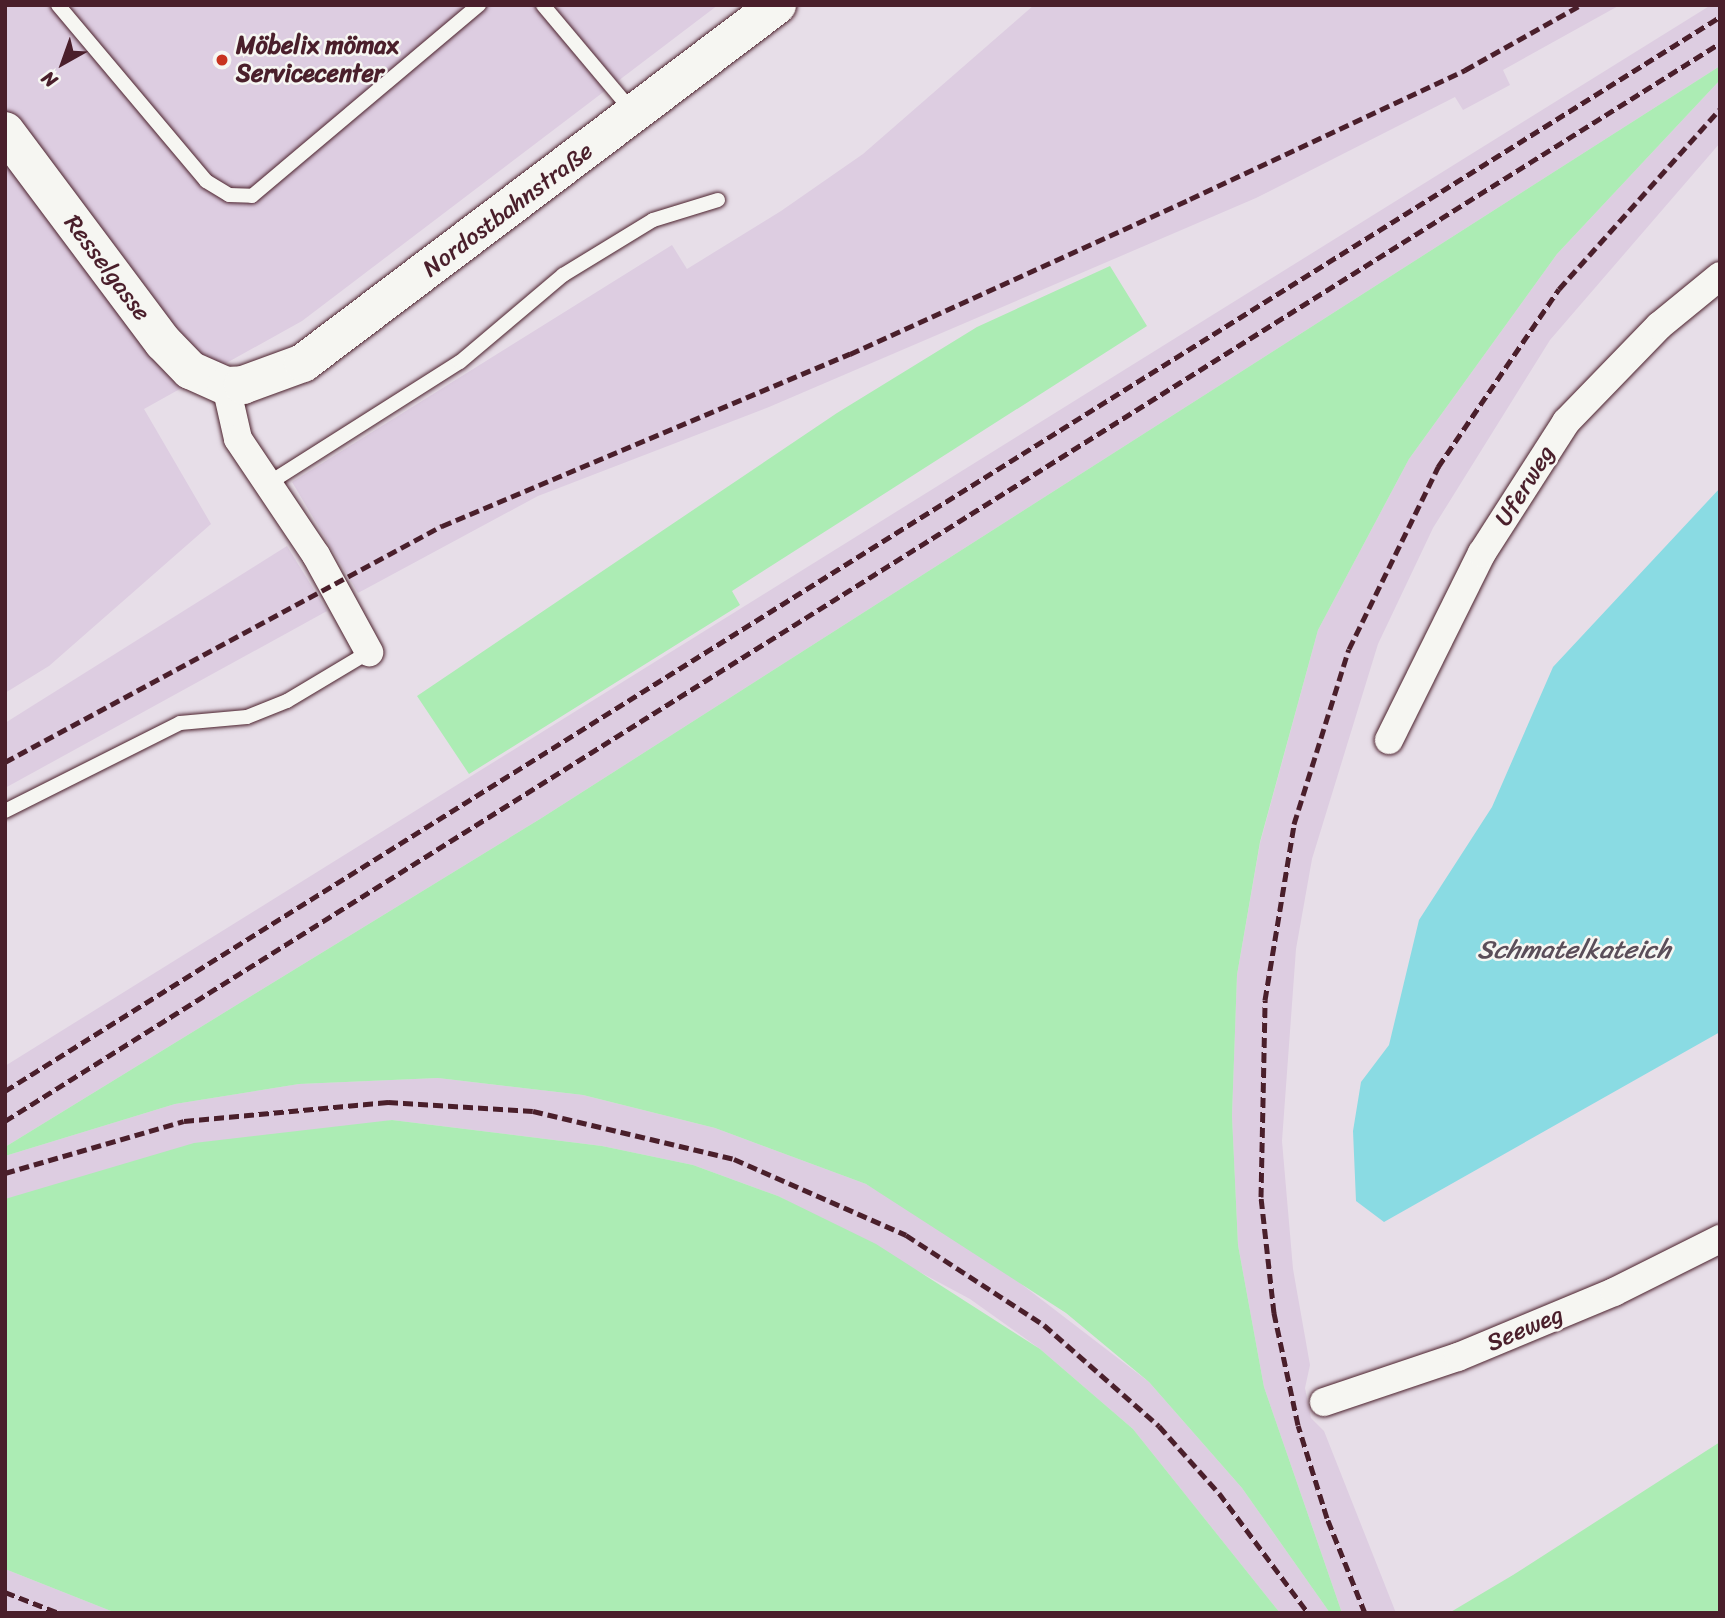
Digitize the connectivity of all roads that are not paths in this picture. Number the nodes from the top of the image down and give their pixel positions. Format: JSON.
{"nodes":[{"id":1,"x":58,"y":5,"type":"edge"},
{"id":2,"x":480,"y":5,"type":"edge"},
{"id":3,"x":543,"y":5,"type":"edge"},
{"id":4,"x":777,"y":5,"type":"edge"},
{"id":5,"x":635,"y":115,"type":"junction"},
{"id":6,"x":5,"y":131,"type":"edge"},
{"id":7,"x":718,"y":201,"type":"dead end"},
{"id":8,"x":1720,"y":276,"type":"edge"},
{"id":9,"x":226,"y":386,"type":"junction"},
{"id":10,"x":269,"y":483,"type":"junction"},
{"id":11,"x":369,"y":652,"type":"joint"},
{"id":12,"x":1389,"y":740,"type":"dead end"},
{"id":13,"x":5,"y":811,"type":"edge"},
{"id":14,"x":1720,"y":1239,"type":"edge"},
{"id":15,"x":1324,"y":1402,"type":"dead end"}],
"edges":[{"from":1,"to":2,"type":"lane"},
{"from":3,"to":5,"type":"lane"},
{"from":4,"to":5,"type":"street","name":"Nordostbahnstraße"},
{"from":5,"to":9,"type":"street","name":"Nordostbahnstraße"},
{"from":6,"to":9,"type":"street","name":"Resselgasse"},
{"from":7,"to":10,"type":"lane"},
{"from":8,"to":12,"type":"street","name":"Uferweg"},
{"from":9,"to":10,"type":"street"},
{"from":10,"to":11,"type":"street"},
{"from":11,"to":13,"type":"lane"},
{"from":14,"to":15,"type":"street","name":"Seeweg"}]}
